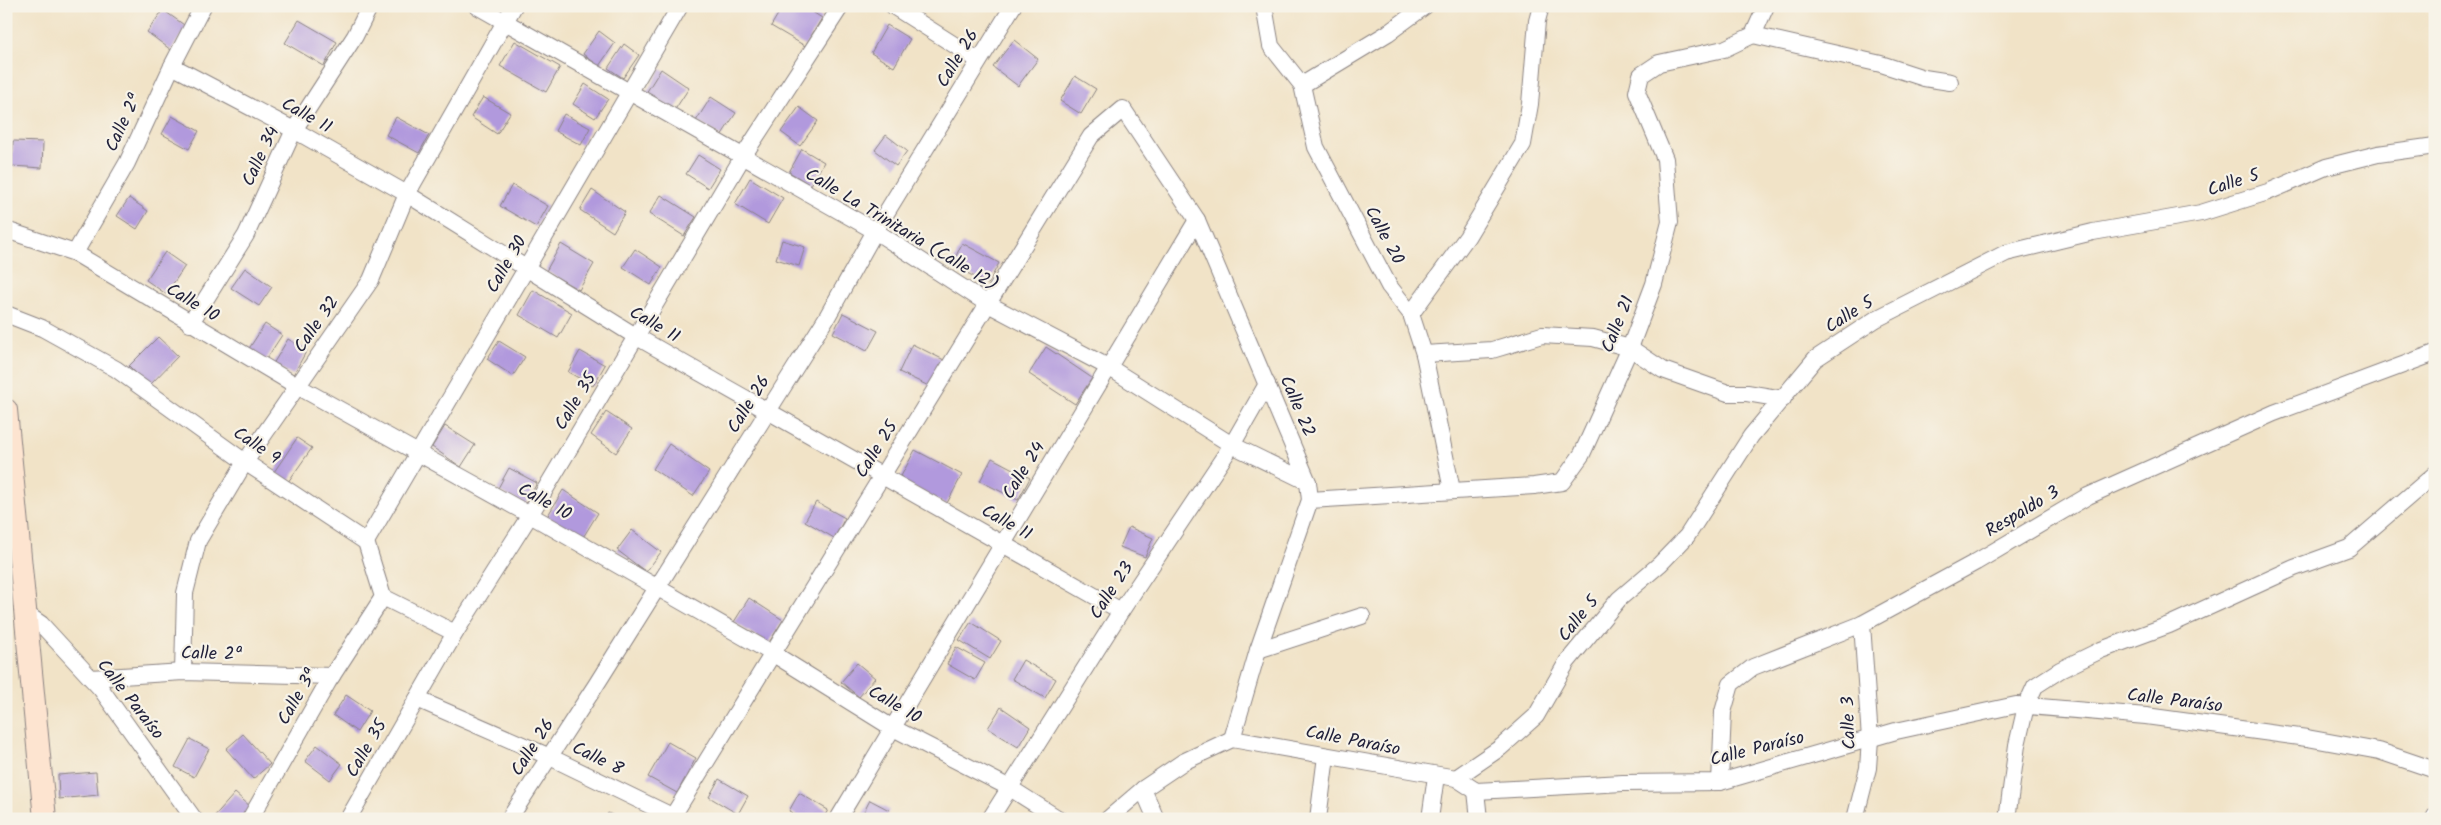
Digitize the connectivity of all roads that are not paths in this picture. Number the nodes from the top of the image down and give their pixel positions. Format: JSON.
{"nodes":[{"id":1,"x":203,"y":6,"type":"edge"},
{"id":2,"x":370,"y":6,"type":"edge"},
{"id":3,"x":477,"y":6,"type":"edge"},
{"id":4,"x":514,"y":6,"type":"edge"},
{"id":5,"x":680,"y":6,"type":"edge"},
{"id":6,"x":841,"y":6,"type":"edge"},
{"id":7,"x":893,"y":6,"type":"edge"},
{"id":8,"x":1014,"y":6,"type":"edge"},
{"id":9,"x":1264,"y":6,"type":"edge"},
{"id":10,"x":1425,"y":6,"type":"edge"},
{"id":11,"x":1541,"y":6,"type":"edge"},
{"id":12,"x":1766,"y":6,"type":"edge"},
{"id":13,"x":505,"y":22,"type":"junction"},
{"id":14,"x":1753,"y":36,"type":"junction"},
{"id":15,"x":978,"y":60,"type":"junction"},
{"id":16,"x":172,"y":66,"type":"junction"},
{"id":17,"x":1950,"y":82,"type":"dead end"},
{"id":18,"x":1302,"y":85,"type":"junction"},
{"id":19,"x":630,"y":92,"type":"junction"},
{"id":20,"x":1124,"y":109,"type":"joint"},
{"id":21,"x":294,"y":130,"type":"junction"},
{"id":22,"x":2435,"y":146,"type":"edge"},
{"id":23,"x":742,"y":158,"type":"junction"},
{"id":24,"x":406,"y":194,"type":"junction"},
{"id":25,"x":1196,"y":220,"type":"junction"},
{"id":26,"x":6,"y":230,"type":"edge"},
{"id":27,"x":875,"y":231,"type":"junction"},
{"id":28,"x":74,"y":253,"type":"junction"},
{"id":29,"x":526,"y":268,"type":"junction"},
{"id":30,"x":988,"y":304,"type":"junction"},
{"id":31,"x":6,"y":314,"type":"edge"},
{"id":32,"x":1411,"y":314,"type":"junction"},
{"id":33,"x":190,"y":324,"type":"junction"},
{"id":34,"x":637,"y":337,"type":"junction"},
{"id":35,"x":1630,"y":348,"type":"junction"},
{"id":36,"x":2435,"y":353,"type":"edge"},
{"id":37,"x":1424,"y":354,"type":"junction"},
{"id":38,"x":1110,"y":368,"type":"junction"},
{"id":39,"x":1267,"y":384,"type":"junction"},
{"id":40,"x":297,"y":386,"type":"junction"},
{"id":41,"x":1783,"y":399,"type":"junction"},
{"id":42,"x":6,"y":410,"type":"edge"},
{"id":43,"x":767,"y":411,"type":"junction"},
{"id":44,"x":1232,"y":445,"type":"junction"},
{"id":45,"x":417,"y":454,"type":"junction"},
{"id":46,"x":245,"y":462,"type":"junction"},
{"id":47,"x":2435,"y":474,"type":"edge"},
{"id":48,"x":883,"y":476,"type":"junction"},
{"id":49,"x":1308,"y":482,"type":"junction"},
{"id":50,"x":1452,"y":490,"type":"junction"},
{"id":51,"x":1310,"y":500,"type":"junction"},
{"id":52,"x":530,"y":515,"type":"junction"},
{"id":53,"x":366,"y":542,"type":"junction"},
{"id":54,"x":1002,"y":542,"type":"junction"},
{"id":55,"x":12,"y":546,"type":"edge"},
{"id":56,"x":657,"y":588,"type":"junction"},
{"id":57,"x":383,"y":597,"type":"junction"},
{"id":58,"x":1121,"y":611,"type":"junction"},
{"id":59,"x":26,"y":613,"type":"junction"},
{"id":60,"x":1362,"y":616,"type":"dead end"},
{"id":61,"x":1862,"y":624,"type":"junction"},
{"id":62,"x":455,"y":633,"type":"junction"},
{"id":63,"x":1258,"y":650,"type":"junction"},
{"id":64,"x":772,"y":653,"type":"junction"},
{"id":65,"x":184,"y":672,"type":"junction"},
{"id":66,"x":332,"y":676,"type":"junction"},
{"id":67,"x":91,"y":678,"type":"junction"},
{"id":68,"x":417,"y":699,"type":"junction"},
{"id":69,"x":2026,"y":706,"type":"junction"},
{"id":70,"x":891,"y":727,"type":"junction"},
{"id":71,"x":1232,"y":739,"type":"junction"},
{"id":72,"x":1870,"y":739,"type":"junction"},
{"id":73,"x":1326,"y":756,"type":"junction"},
{"id":74,"x":550,"y":757,"type":"junction"},
{"id":75,"x":2435,"y":770,"type":"edge"},
{"id":76,"x":1436,"y":776,"type":"junction"},
{"id":77,"x":1456,"y":778,"type":"junction"},
{"id":78,"x":1720,"y":782,"type":"junction"},
{"id":79,"x":1010,"y":788,"type":"junction"},
{"id":80,"x":1143,"y":788,"type":"junction"},
{"id":81,"x":1476,"y":791,"type":"junction"},
{"id":82,"x":674,"y":818,"type":"edge"},
{"id":83,"x":45,"y":819,"type":"edge"},
{"id":84,"x":194,"y":819,"type":"edge"},
{"id":85,"x":250,"y":819,"type":"edge"},
{"id":86,"x":348,"y":819,"type":"edge"},
{"id":87,"x":509,"y":819,"type":"edge"},
{"id":88,"x":838,"y":819,"type":"edge"},
{"id":89,"x":990,"y":819,"type":"edge"},
{"id":90,"x":1059,"y":819,"type":"edge"},
{"id":91,"x":1108,"y":819,"type":"edge"},
{"id":92,"x":1156,"y":819,"type":"edge"},
{"id":93,"x":1318,"y":819,"type":"edge"},
{"id":94,"x":1430,"y":819,"type":"edge"},
{"id":95,"x":1479,"y":819,"type":"edge"},
{"id":96,"x":1855,"y":819,"type":"edge"},
{"id":97,"x":2007,"y":819,"type":"edge"}],
"edges":[{"from":1,"to":16,"type":"street","name":"Calle 2ª"},
{"from":2,"to":21,"type":"street","name":"Calle 34"},
{"from":3,"to":13,"type":"street","name":"Calle La Trinitaria (Calle 12)"},
{"from":4,"to":13,"type":"street","name":"Calle 32"},
{"from":5,"to":19,"type":"street","name":"Calle 30"},
{"from":6,"to":23,"type":"street","name":"Calle 35"},
{"from":7,"to":15,"type":"street"},
{"from":8,"to":15,"type":"street","name":"Calle 26"},
{"from":9,"to":18,"type":"street","name":"Calle 20"},
{"from":10,"to":18,"type":"street"},
{"from":11,"to":32,"type":"street"},
{"from":12,"to":14,"type":"street"},
{"from":13,"to":19,"type":"street","name":"Calle La Trinitaria (Calle 12)"},
{"from":13,"to":24,"type":"street","name":"Calle 32"},
{"from":14,"to":17,"type":"street"},
{"from":14,"to":35,"type":"street","name":"Calle 21"},
{"from":15,"to":27,"type":"street","name":"Calle 26"},
{"from":16,"to":21,"type":"street","name":"Calle 11"},
{"from":16,"to":28,"type":"street","name":"Calle 2ª"},
{"from":18,"to":32,"type":"street","name":"Calle 20"},
{"from":19,"to":23,"type":"street","name":"Calle La Trinitaria (Calle 12)"},
{"from":19,"to":29,"type":"street","name":"Calle 30"},
{"from":20,"to":25,"type":"street","name":"Calle 22"},
{"from":20,"to":30,"type":"street","name":"Calle 25"},
{"from":21,"to":24,"type":"street","name":"Calle 11"},
{"from":21,"to":33,"type":"street","name":"Calle 34"},
{"from":22,"to":41,"type":"street","name":"Calle 5"},
{"from":23,"to":27,"type":"street","name":"Calle La Trinitaria (Calle 12)"},
{"from":23,"to":34,"type":"street","name":"Calle 35"},
{"from":24,"to":29,"type":"street","name":"Calle 11"},
{"from":24,"to":40,"type":"street","name":"Calle 32"},
{"from":25,"to":38,"type":"street","name":"Calle 24"},
{"from":25,"to":39,"type":"street","name":"Calle 22"},
{"from":26,"to":28,"type":"street","name":"Calle 10"},
{"from":27,"to":30,"type":"street","name":"Calle La Trinitaria (Calle 12)"},
{"from":27,"to":43,"type":"street","name":"Calle 26"},
{"from":28,"to":33,"type":"street","name":"Calle 10"},
{"from":29,"to":34,"type":"street","name":"Calle 11"},
{"from":29,"to":45,"type":"street","name":"Calle 30"},
{"from":30,"to":38,"type":"street","name":"Calle La Trinitaria (Calle 12)"},
{"from":30,"to":48,"type":"street","name":"Calle 25"},
{"from":31,"to":46,"type":"street","name":"Calle 9"},
{"from":32,"to":37,"type":"street","name":"Calle 20"},
{"from":33,"to":40,"type":"street","name":"Calle 10"},
{"from":34,"to":43,"type":"street","name":"Calle 11"},
{"from":34,"to":52,"type":"street","name":"Calle 35"},
{"from":35,"to":37,"type":"street"},
{"from":35,"to":41,"type":"street"},
{"from":35,"to":50,"type":"street","name":"Calle 21"},
{"from":36,"to":61,"type":"street","name":"Respaldo 3"},
{"from":37,"to":50,"type":"street","name":"Calle 20"},
{"from":38,"to":44,"type":"street","name":"Calle La Trinitaria (Calle 12)"},
{"from":38,"to":54,"type":"street","name":"Calle 24"},
{"from":39,"to":44,"type":"street","name":"Calle 23"},
{"from":39,"to":49,"type":"street","name":"Calle 22"},
{"from":40,"to":45,"type":"street","name":"Calle 10"},
{"from":40,"to":46,"type":"street","name":"Calle 32"},
{"from":41,"to":77,"type":"street","name":"Calle 5"},
{"from":42,"to":55,"type":"street"},
{"from":43,"to":48,"type":"street","name":"Calle 11"},
{"from":43,"to":56,"type":"street","name":"Calle 26"},
{"from":44,"to":49,"type":"street","name":"Calle La Trinitaria (Calle 12)"},
{"from":44,"to":58,"type":"street","name":"Calle 23"},
{"from":45,"to":52,"type":"street","name":"Calle 10"},
{"from":45,"to":53,"type":"street","name":"Calle 30"},
{"from":46,"to":53,"type":"street","name":"Calle 9"},
{"from":46,"to":65,"type":"street","name":"Calle 32"},
{"from":47,"to":69,"type":"street"},
{"from":48,"to":54,"type":"street","name":"Calle 11"},
{"from":48,"to":64,"type":"street","name":"Calle 25"},
{"from":49,"to":51,"type":"street","name":"Calle 22"},
{"from":50,"to":51,"type":"street","name":"Calle 21"},
{"from":51,"to":63,"type":"street","name":"Calle 22"},
{"from":52,"to":56,"type":"street","name":"Calle 10"},
{"from":52,"to":62,"type":"street","name":"Calle 35"},
{"from":53,"to":57,"type":"street"},
{"from":54,"to":58,"type":"street","name":"Calle 11"},
{"from":54,"to":70,"type":"street","name":"Calle 24"},
{"from":55,"to":59,"type":"street"},
{"from":56,"to":64,"type":"street","name":"Calle 10"},
{"from":56,"to":74,"type":"street","name":"Calle 26"},
{"from":57,"to":62,"type":"street"},
{"from":57,"to":66,"type":"street","name":"Calle 3ª"},
{"from":58,"to":79,"type":"street","name":"Calle 23"},
{"from":59,"to":67,"type":"street","name":"Calle Paraíso"},
{"from":59,"to":83,"type":"street"},
{"from":60,"to":63,"type":"street"},
{"from":61,"to":72,"type":"street","name":"Calle 3"},
{"from":61,"to":78,"type":"street","name":"Respaldo 3"},
{"from":62,"to":68,"type":"street","name":"Calle 35"},
{"from":63,"to":71,"type":"street","name":"Calle 22"},
{"from":64,"to":70,"type":"street","name":"Calle 10"},
{"from":64,"to":82,"type":"street","name":"Calle 25"},
{"from":65,"to":66,"type":"street","name":"Calle 2ª"},
{"from":65,"to":67,"type":"street","name":"Calle 2ª"},
{"from":66,"to":85,"type":"street","name":"Calle 3ª"},
{"from":67,"to":84,"type":"street","name":"Calle Paraíso"},
{"from":68,"to":74,"type":"street","name":"Calle 8"},
{"from":68,"to":86,"type":"street","name":"Calle 35"},
{"from":69,"to":72,"type":"street","name":"Calle Paraíso"},
{"from":69,"to":75,"type":"street","name":"Calle Paraíso"},
{"from":69,"to":97,"type":"street"},
{"from":70,"to":79,"type":"street","name":"Calle 10"},
{"from":70,"to":88,"type":"street","name":"Calle 24"},
{"from":71,"to":73,"type":"street","name":"Calle Paraíso"},
{"from":71,"to":80,"type":"street"},
{"from":72,"to":78,"type":"street","name":"Calle Paraíso"},
{"from":72,"to":96,"type":"street","name":"Calle 3"},
{"from":73,"to":76,"type":"street","name":"Calle Paraíso"},
{"from":73,"to":93,"type":"street"},
{"from":74,"to":82,"type":"street","name":"Calle 8"},
{"from":74,"to":87,"type":"street","name":"Calle 26"},
{"from":76,"to":77,"type":"street","name":"Calle Paraíso"},
{"from":76,"to":94,"type":"street"},
{"from":77,"to":81,"type":"street","name":"Calle Paraíso"},
{"from":78,"to":81,"type":"street","name":"Calle Paraíso"},
{"from":79,"to":89,"type":"street","name":"Calle 23"},
{"from":79,"to":90,"type":"street","name":"Calle 10"},
{"from":80,"to":91,"type":"street"},
{"from":80,"to":92,"type":"street"},
{"from":81,"to":95,"type":"street"}]}
